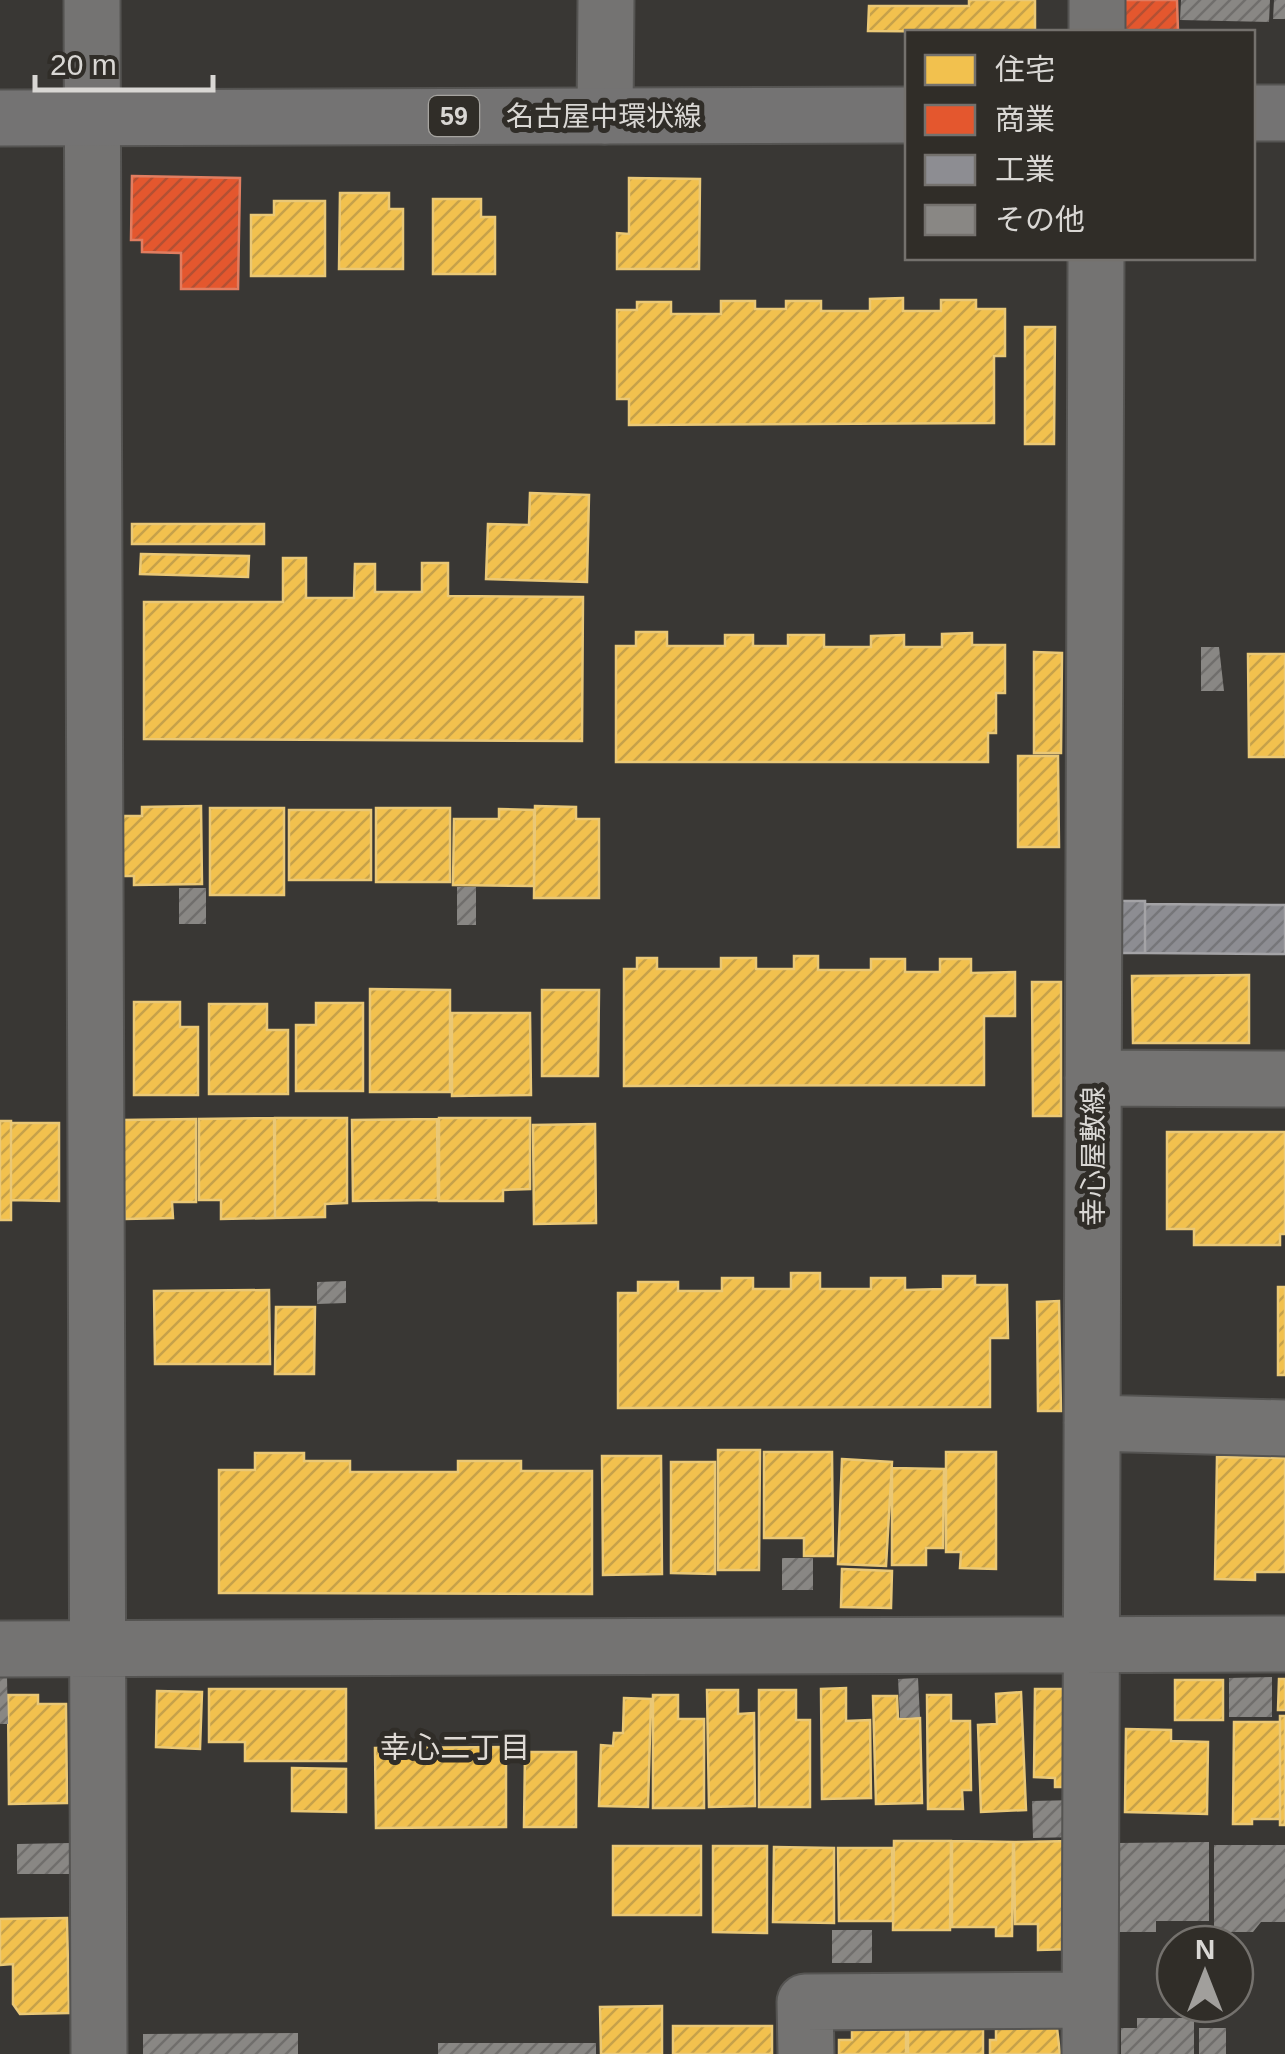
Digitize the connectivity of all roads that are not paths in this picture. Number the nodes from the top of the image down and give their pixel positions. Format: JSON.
{"nodes":[{"id":1,"x":92,"y":0,"type":"edge"},
{"id":2,"x":606,"y":0,"type":"edge"},
{"id":3,"x":1097,"y":0,"type":"edge"},
{"id":4,"x":1097,"y":30,"type":"edge"},
{"id":5,"x":1255,"y":113,"type":"edge"},
{"id":6,"x":1285,"y":113,"type":"edge"},
{"id":7,"x":905,"y":115,"type":"edge"},
{"id":8,"x":605,"y":116,"type":"junction"},
{"id":9,"x":0,"y":118,"type":"edge"},
{"id":10,"x":92,"y":118,"type":"junction"},
{"id":11,"x":1096,"y":260,"type":"edge"},
{"id":12,"x":1093,"y":1078,"type":"junction"},
{"id":13,"x":1285,"y":1079,"type":"edge"},
{"id":14,"x":1092,"y":1423,"type":"junction"},
{"id":15,"x":1285,"y":1428,"type":"edge"},
{"id":16,"x":1285,"y":1644,"type":"edge"},
{"id":17,"x":1092,"y":1645,"type":"junction"},
{"id":18,"x":0,"y":1649,"type":"edge"},
{"id":19,"x":97,"y":1649,"type":"junction"},
{"id":20,"x":1090,"y":2000,"type":"junction"},
{"id":21,"x":99,"y":2054,"type":"edge"},
{"id":22,"x":806,"y":2054,"type":"edge"},
{"id":23,"x":1090,"y":2054,"type":"edge"}],
"edges":[{"from":1,"to":10,"type":"street"},
{"from":2,"to":8,"type":"street"},
{"from":3,"to":4,"type":"street"},
{"from":5,"to":6,"type":"main road"},
{"from":7,"to":8,"type":"main road","name":"名古屋中環状線","number":"59"},
{"from":8,"to":10,"type":"main road","name":"名古屋中環状線","number":"59"},
{"from":9,"to":10,"type":"main road","name":"名古屋中環状線","number":"59"},
{"from":10,"to":19,"type":"street"},
{"from":11,"to":12,"type":"street","name":"幸心屋敷線"},
{"from":12,"to":13,"type":"street"},
{"from":12,"to":14,"type":"street","name":"幸心屋敷線"},
{"from":14,"to":15,"type":"street"},
{"from":14,"to":17,"type":"street","name":"幸心屋敷線"},
{"from":16,"to":17,"type":"street"},
{"from":17,"to":19,"type":"street"},
{"from":17,"to":20,"type":"street","name":"幸心屋敷線"},
{"from":18,"to":19,"type":"street"},
{"from":19,"to":21,"type":"street"},
{"from":20,"to":22,"type":"street"},
{"from":20,"to":23,"type":"street","name":"幸心屋敷線"}]}
